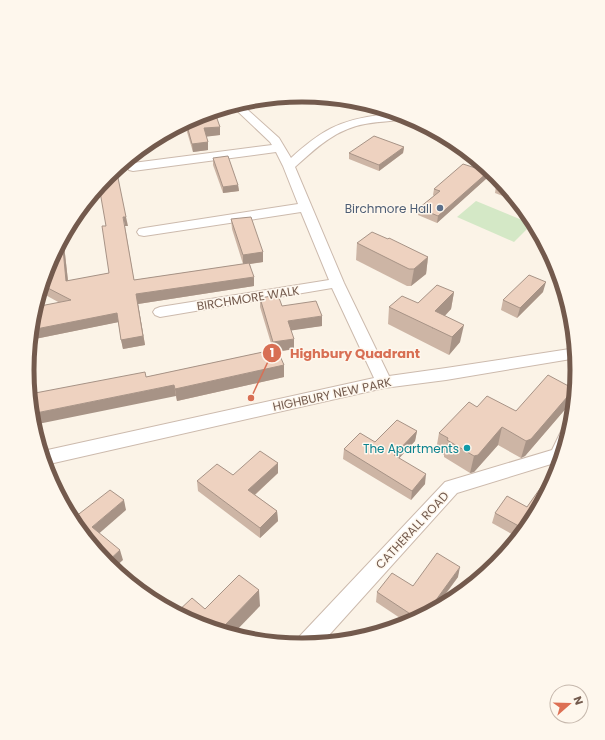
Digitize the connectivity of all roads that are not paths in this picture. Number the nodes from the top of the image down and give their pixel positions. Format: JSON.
{"nodes":[{"id":1,"x":241,"y":109,"type":"edge"},
{"id":2,"x":392,"y":117,"type":"edge"},
{"id":3,"x":279,"y":148,"type":"junction"},
{"id":4,"x":289,"y":166,"type":"junction"},
{"id":5,"x":133,"y":168,"type":"dead end"},
{"id":6,"x":306,"y":207,"type":"junction"},
{"id":7,"x":144,"y":232,"type":"dead end"},
{"id":8,"x":337,"y":283,"type":"junction"},
{"id":9,"x":160,"y":312,"type":"dead end"},
{"id":10,"x":570,"y":354,"type":"edge"},
{"id":11,"x":384,"y":382,"type":"junction"},
{"id":12,"x":557,"y":456,"type":"edge"},
{"id":13,"x":48,"y":457,"type":"edge"},
{"id":14,"x":312,"y":638,"type":"edge"}],
"edges":[{"from":1,"to":3,"type":"street"},
{"from":2,"to":4,"type":"street"},
{"from":3,"to":4,"type":"street"},
{"from":3,"to":5,"type":"street"},
{"from":4,"to":6,"type":"street"},
{"from":6,"to":7,"type":"street"},
{"from":6,"to":8,"type":"street"},
{"from":8,"to":9,"type":"street","name":"BIRCHMORE WALK"},
{"from":8,"to":11,"type":"street"},
{"from":10,"to":11,"type":"street","name":"HIGHBURY NEW PARK"},
{"from":11,"to":13,"type":"street","name":"HIGHBURY NEW PARK"},
{"from":12,"to":14,"type":"street","name":"CATHERALL ROAD"}]}
